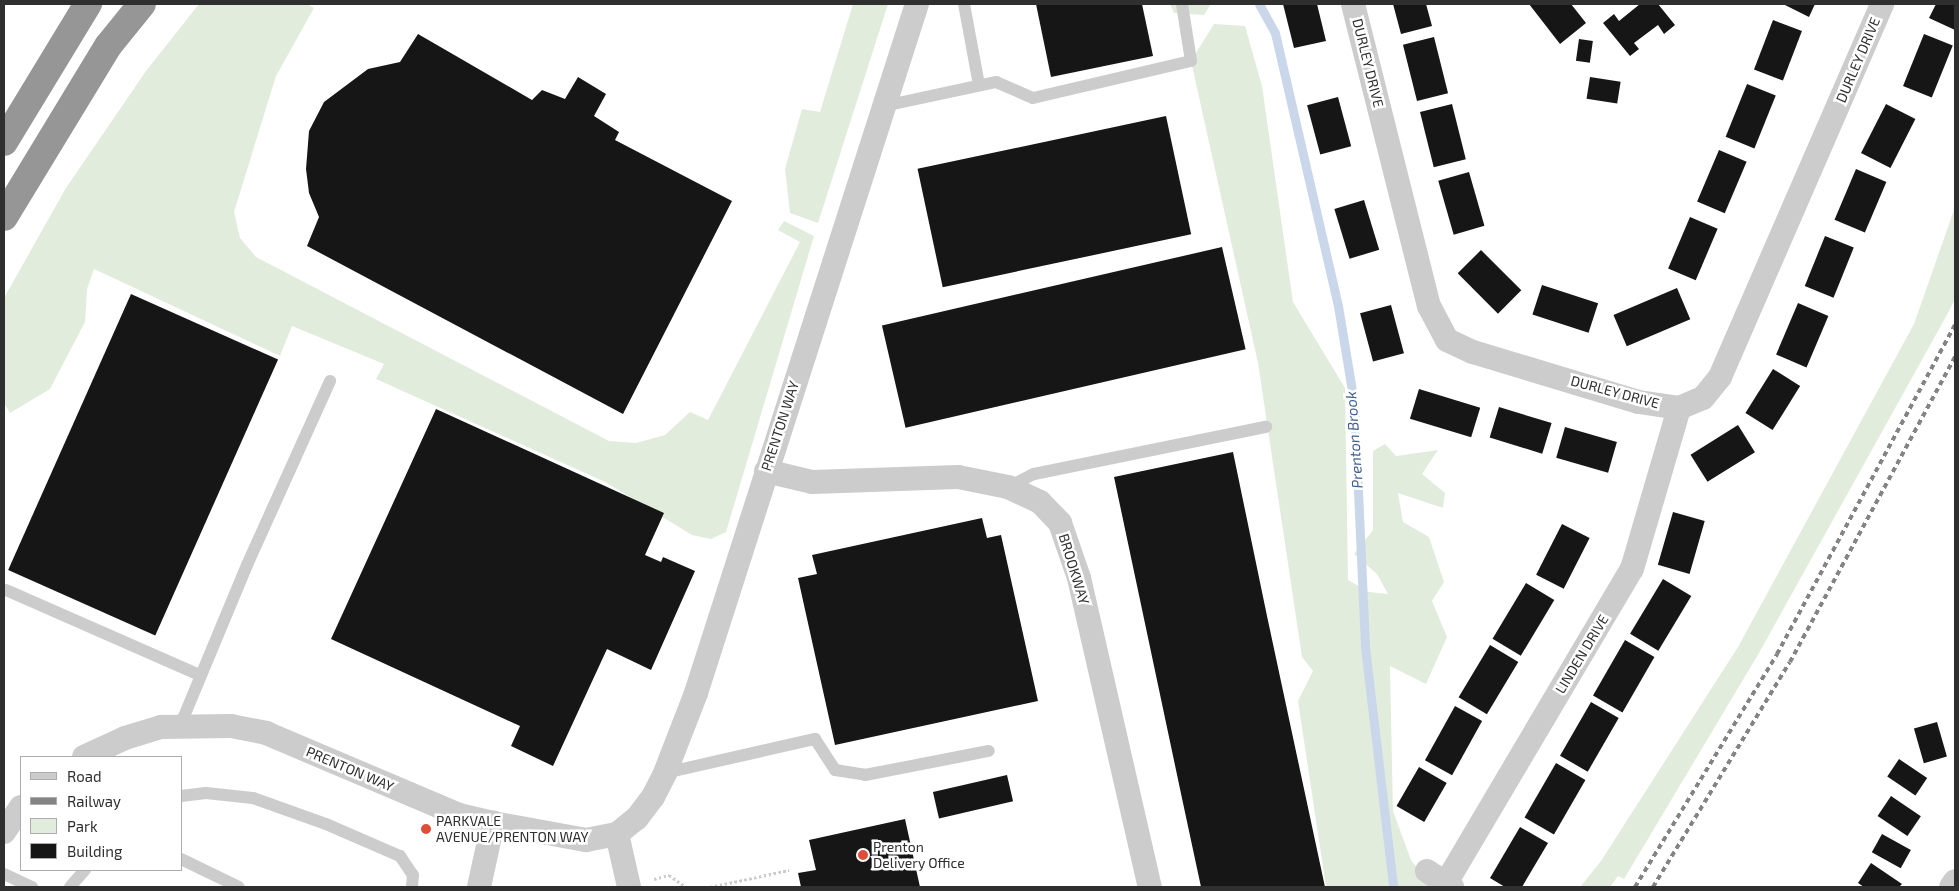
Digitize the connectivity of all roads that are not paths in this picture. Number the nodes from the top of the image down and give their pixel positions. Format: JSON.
{"nodes":[{"id":1,"x":88,"y":4,"type":"edge"},
{"id":2,"x":142,"y":4,"type":"edge"},
{"id":3,"x":917,"y":4,"type":"edge"},
{"id":4,"x":964,"y":4,"type":"edge"},
{"id":5,"x":1182,"y":4,"type":"edge"},
{"id":6,"x":1353,"y":4,"type":"edge"},
{"id":7,"x":1882,"y":4,"type":"edge"},
{"id":8,"x":979,"y":85,"type":"junction"},
{"id":9,"x":884,"y":106,"type":"junction"},
{"id":10,"x":4,"y":142,"type":"edge"},
{"id":11,"x":4,"y":217,"type":"edge"},
{"id":12,"x":330,"y":381,"type":"dead end"},
{"id":13,"x":1678,"y":408,"type":"junction"},
{"id":14,"x":1266,"y":427,"type":"dead end"},
{"id":15,"x":766,"y":471,"type":"junction"},
{"id":16,"x":1008,"y":487,"type":"junction"},
{"id":17,"x":6,"y":590,"type":"dead end"},
{"id":18,"x":200,"y":675,"type":"junction"},
{"id":19,"x":180,"y":726,"type":"junction"},
{"id":20,"x":989,"y":750,"type":"dead end"},
{"id":21,"x":86,"y":756,"type":"edge"},
{"id":22,"x":665,"y":773,"type":"junction"},
{"id":23,"x":182,"y":796,"type":"edge"},
{"id":24,"x":20,"y":808,"type":"edge"},
{"id":25,"x":493,"y":823,"type":"junction"},
{"id":26,"x":4,"y":832,"type":"edge"},
{"id":27,"x":617,"y":834,"type":"junction"},
{"id":28,"x":182,"y":860,"type":"edge"},
{"id":29,"x":84,"y":871,"type":"edge"},
{"id":30,"x":4,"y":874,"type":"edge"},
{"id":31,"x":1442,"y":881,"type":"edge"},
{"id":32,"x":1955,"y":881,"type":"edge"},
{"id":33,"x":32,"y":887,"type":"edge"},
{"id":34,"x":70,"y":887,"type":"edge"},
{"id":35,"x":239,"y":887,"type":"edge"},
{"id":36,"x":412,"y":887,"type":"edge"},
{"id":37,"x":479,"y":887,"type":"edge"},
{"id":38,"x":629,"y":887,"type":"edge"},
{"id":39,"x":1150,"y":887,"type":"edge"},
{"id":40,"x":1951,"y":887,"type":"edge"}],
"edges":[{"from":1,"to":10,"type":"highway"},
{"from":2,"to":11,"type":"highway"},
{"from":3,"to":9,"type":"street","name":"PRENTON WAY"},
{"from":4,"to":8,"type":"lane"},
{"from":5,"to":8,"type":"lane"},
{"from":6,"to":13,"type":"street","name":"DURLEY DRIVE"},
{"from":7,"to":13,"type":"street","name":"DURLEY DRIVE"},
{"from":8,"to":9,"type":"lane"},
{"from":9,"to":15,"type":"street","name":"PRENTON WAY"},
{"from":12,"to":18,"type":"lane"},
{"from":13,"to":31,"type":"street","name":"LINDEN DRIVE"},
{"from":14,"to":16,"type":"lane"},
{"from":15,"to":16,"type":"street","name":"BROOKWAY"},
{"from":15,"to":22,"type":"street","name":"PRENTON WAY"},
{"from":16,"to":39,"type":"street","name":"BROOKWAY"},
{"from":17,"to":18,"type":"lane"},
{"from":18,"to":19,"type":"lane"},
{"from":19,"to":21,"type":"street","name":"PRENTON WAY"},
{"from":19,"to":25,"type":"street","name":"PRENTON WAY"},
{"from":20,"to":22,"type":"lane"},
{"from":22,"to":27,"type":"street","name":"PRENTON WAY"},
{"from":23,"to":36,"type":"lane"},
{"from":24,"to":26,"type":"street"},
{"from":25,"to":27,"type":"street","name":"PRENTON WAY"},
{"from":25,"to":37,"type":"street"},
{"from":27,"to":38,"type":"street"},
{"from":28,"to":35,"type":"lane"},
{"from":29,"to":34,"type":"lane"},
{"from":30,"to":33,"type":"lane"},
{"from":32,"to":40,"type":"street"}]}
